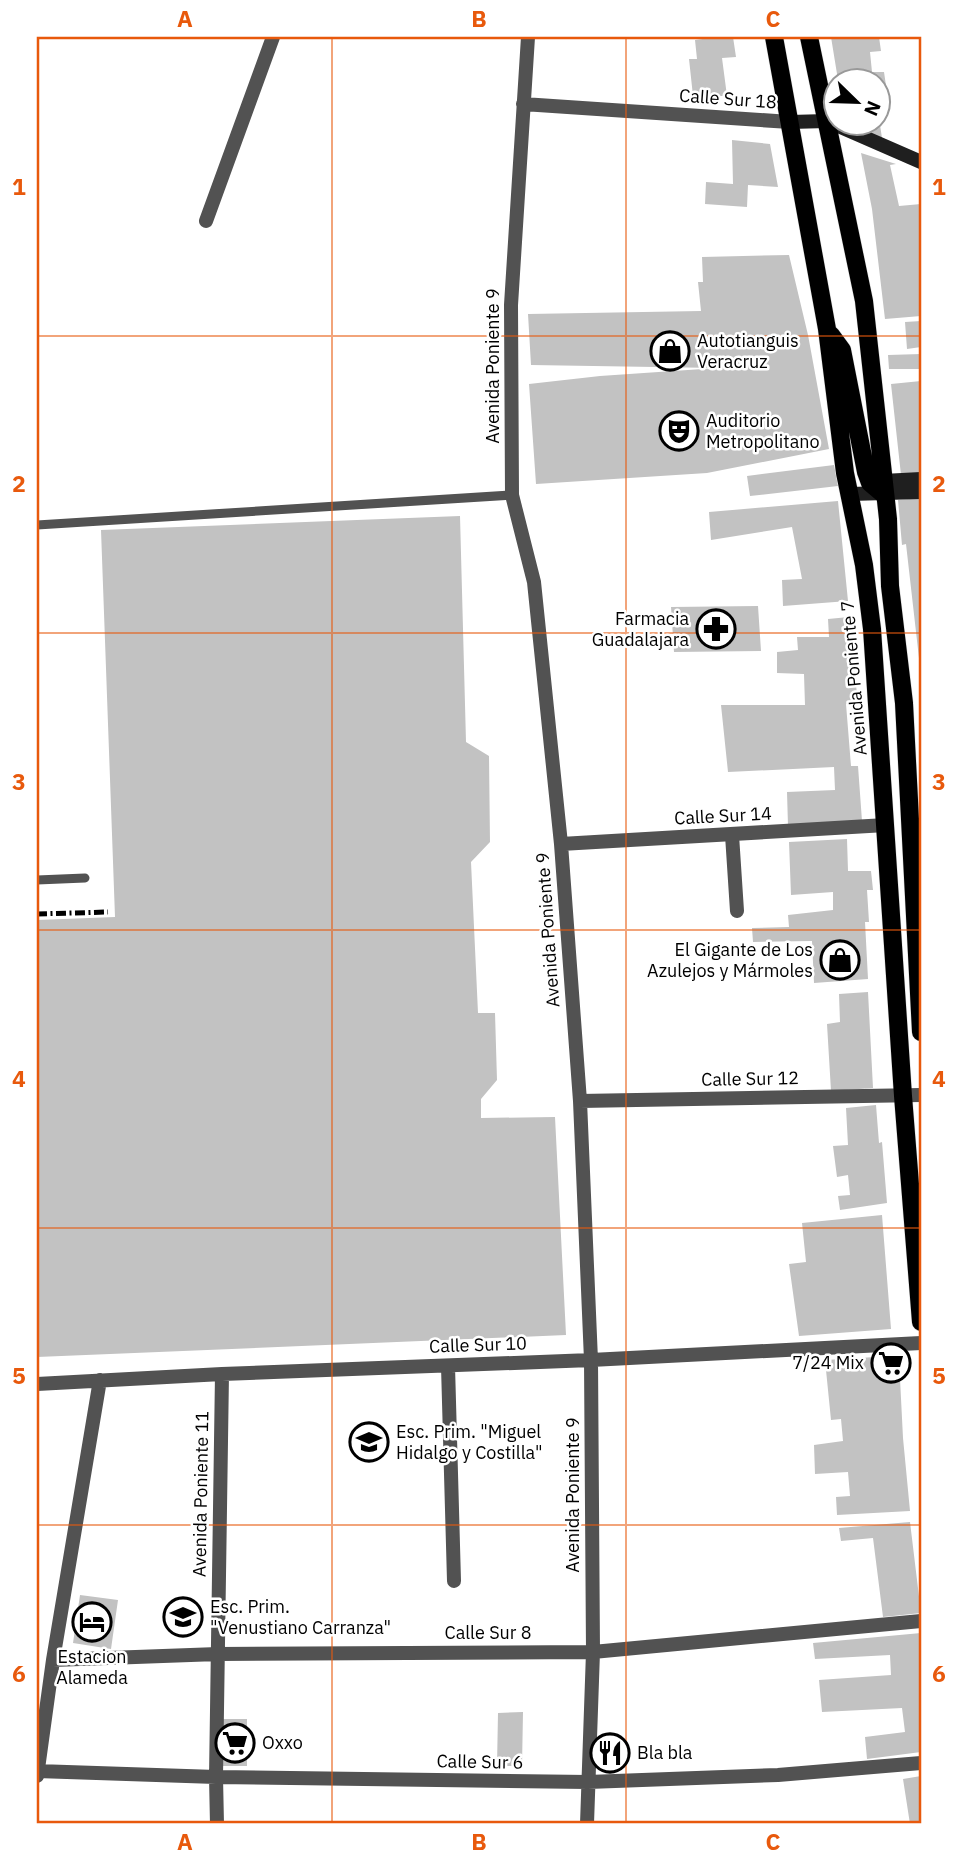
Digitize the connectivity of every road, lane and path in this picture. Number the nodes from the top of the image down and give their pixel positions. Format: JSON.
{"nodes":[{"id":1,"x":273,"y":37,"type":"edge"},
{"id":2,"x":528,"y":37,"type":"edge"},
{"id":3,"x":774,"y":37,"type":"edge"},
{"id":4,"x":809,"y":37,"type":"edge"},
{"id":5,"x":822,"y":98,"type":"edge"},
{"id":6,"x":523,"y":104,"type":"junction"},
{"id":7,"x":822,"y":121,"type":"edge"},
{"id":8,"x":790,"y":122,"type":"junction"},
{"id":9,"x":830,"y":136,"type":"edge"},
{"id":10,"x":861,"y":136,"type":"edge"},
{"id":11,"x":921,"y":162,"type":"edge"},
{"id":12,"x":206,"y":221,"type":"dead end"},
{"id":13,"x":827,"y":329,"type":"junction"},
{"id":14,"x":866,"y":472,"type":"junction"},
{"id":15,"x":845,"y":473,"type":"junction"},
{"id":16,"x":921,"y":479,"type":"edge"},
{"id":17,"x":883,"y":488,"type":"junction"},
{"id":18,"x":921,"y":492,"type":"edge"},
{"id":19,"x":850,"y":494,"type":"junction"},
{"id":20,"x":512,"y":495,"type":"junction"},
{"id":21,"x":37,"y":525,"type":"edge"},
{"id":22,"x":886,"y":825,"type":"junction"},
{"id":23,"x":732,"y":835,"type":"junction"},
{"id":24,"x":561,"y":845,"type":"junction"},
{"id":25,"x":85,"y":878,"type":"dead end"},
{"id":26,"x":37,"y":880,"type":"edge"},
{"id":27,"x":737,"y":911,"type":"dead end"},
{"id":28,"x":921,"y":1032,"type":"edge"},
{"id":29,"x":903,"y":1096,"type":"junction"},
{"id":30,"x":921,"y":1096,"type":"edge"},
{"id":31,"x":580,"y":1101,"type":"junction"},
{"id":32,"x":921,"y":1322,"type":"edge"},
{"id":33,"x":921,"y":1343,"type":"edge"},
{"id":34,"x":592,"y":1360,"type":"junction"},
{"id":35,"x":448,"y":1366,"type":"junction"},
{"id":36,"x":222,"y":1374,"type":"junction"},
{"id":37,"x":100,"y":1380,"type":"junction"},
{"id":38,"x":37,"y":1384,"type":"edge"},
{"id":39,"x":454,"y":1581,"type":"dead end"},
{"id":40,"x":921,"y":1621,"type":"edge"},
{"id":41,"x":593,"y":1651,"type":"junction"},
{"id":42,"x":218,"y":1654,"type":"junction"},
{"id":43,"x":53,"y":1660,"type":"junction"},
{"id":44,"x":921,"y":1763,"type":"edge"},
{"id":45,"x":37,"y":1773,"type":"edge"},
{"id":46,"x":216,"y":1777,"type":"junction"},
{"id":47,"x":588,"y":1782,"type":"junction"},
{"id":48,"x":217,"y":1824,"type":"edge"},
{"id":49,"x":587,"y":1824,"type":"edge"}],
"edges":[{"from":1,"to":12,"type":"street"},
{"from":2,"to":6,"type":"street","name":"Avenida Poniente 9"},
{"from":3,"to":8,"type":"main road","name":"Avenida Poniente 7"},
{"from":4,"to":5,"type":"main road"},
{"from":6,"to":8,"type":"street","name":"Calle Sur 18"},
{"from":6,"to":20,"type":"street","name":"Avenida Poniente 9"},
{"from":7,"to":8,"type":"main road","name":"Calle Sur 18"},
{"from":8,"to":13,"type":"main road","name":"Avenida Poniente 7"},
{"from":9,"to":17,"type":"main road"},
{"from":10,"to":11,"type":"main road","name":"Calle Sur 18"},
{"from":13,"to":14,"type":"main road"},
{"from":13,"to":15,"type":"main road","name":"Avenida Poniente 7"},
{"from":14,"to":15,"type":"main road"},
{"from":14,"to":17,"type":"main road"},
{"from":15,"to":19,"type":"main road","name":"Avenida Poniente 7"},
{"from":16,"to":17,"type":"main road"},
{"from":17,"to":18,"type":"main road"},
{"from":17,"to":19,"type":"main road"},
{"from":17,"to":28,"type":"main road"},
{"from":19,"to":22,"type":"main road","name":"Avenida Poniente 7"},
{"from":20,"to":21,"type":"lane"},
{"from":20,"to":24,"type":"street","name":"Avenida Poniente 9"},
{"from":22,"to":23,"type":"street","name":"Calle Sur 14"},
{"from":22,"to":29,"type":"main road","name":"Avenida Poniente 7"},
{"from":23,"to":24,"type":"street","name":"Calle Sur 14"},
{"from":23,"to":27,"type":"street"},
{"from":24,"to":31,"type":"street","name":"Avenida Poniente 9"},
{"from":25,"to":26,"type":"lane"},
{"from":29,"to":30,"type":"street","name":"Calle Sur 12"},
{"from":29,"to":31,"type":"street","name":"Calle Sur 12"},
{"from":29,"to":32,"type":"main road","name":"Avenida Poniente 7"},
{"from":31,"to":34,"type":"street","name":"Avenida Poniente 9"},
{"from":33,"to":34,"type":"street","name":"Calle Sur 10"},
{"from":34,"to":35,"type":"street","name":"Calle Sur 10"},
{"from":34,"to":41,"type":"street","name":"Avenida Poniente 9"},
{"from":35,"to":36,"type":"street","name":"Calle Sur 10"},
{"from":35,"to":39,"type":"street"},
{"from":36,"to":37,"type":"street","name":"Calle Sur 10"},
{"from":36,"to":42,"type":"street","name":"Avenida Poniente 11"},
{"from":37,"to":38,"type":"street","name":"Calle Sur 10"},
{"from":37,"to":43,"type":"street"},
{"from":40,"to":41,"type":"street","name":"Calle Sur 8"},
{"from":41,"to":42,"type":"street","name":"Calle Sur 8"},
{"from":41,"to":47,"type":"street","name":"Avenida Poniente 9"},
{"from":42,"to":43,"type":"street","name":"Calle Sur 8"},
{"from":42,"to":46,"type":"street","name":"Avenida Poniente 11"},
{"from":43,"to":45,"type":"street"},
{"from":44,"to":47,"type":"street","name":"Calle Sur 6"},
{"from":45,"to":46,"type":"street","name":"Calle Sur 6"},
{"from":46,"to":47,"type":"street","name":"Calle Sur 6"},
{"from":46,"to":48,"type":"street","name":"Avenida Poniente 11"},
{"from":47,"to":49,"type":"street","name":"Avenida Poniente 9"}]}
